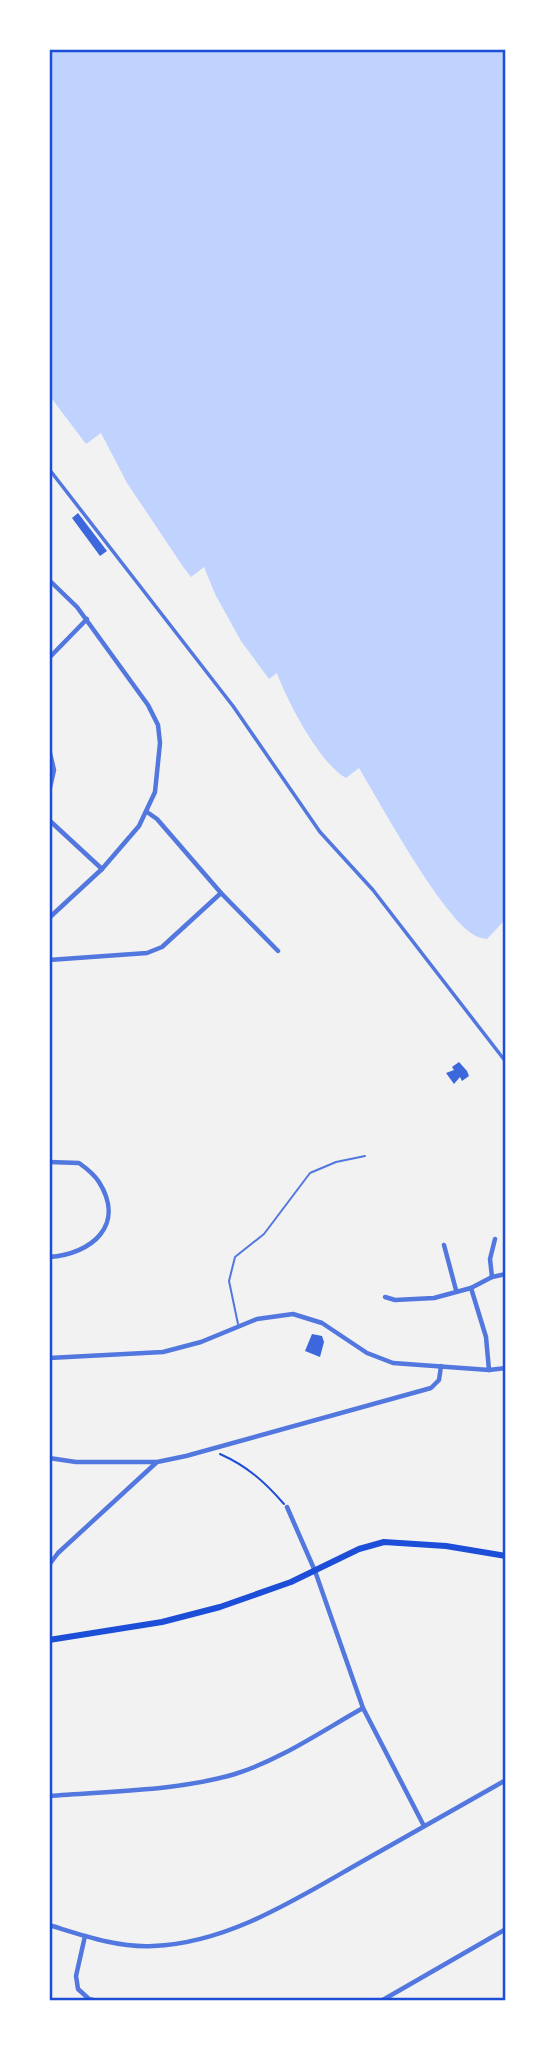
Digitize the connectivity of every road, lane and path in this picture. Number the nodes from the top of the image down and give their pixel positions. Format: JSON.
{"nodes":[{"id":1,"x":49,"y":469,"type":"edge"},
{"id":2,"x":49,"y":580,"type":"edge"},
{"id":3,"x":87,"y":619,"type":"junction"},
{"id":4,"x":49,"y":658,"type":"edge"},
{"id":5,"x":49,"y":749,"type":"edge"},
{"id":6,"x":49,"y":792,"type":"edge"},
{"id":7,"x":148,"y":812,"type":"junction"},
{"id":8,"x":49,"y":821,"type":"edge"},
{"id":9,"x":102,"y":869,"type":"junction"},
{"id":10,"x":221,"y":893,"type":"junction"},
{"id":11,"x":49,"y":918,"type":"edge"},
{"id":12,"x":278,"y":951,"type":"dead end"},
{"id":13,"x":49,"y":960,"type":"edge"},
{"id":14,"x":506,"y":1062,"type":"edge"},
{"id":15,"x":365,"y":1156,"type":"dead end"},
{"id":16,"x":49,"y":1163,"type":"edge"},
{"id":17,"x":495,"y":1239,"type":"dead end"},
{"id":18,"x":444,"y":1245,"type":"dead end"},
{"id":19,"x":49,"y":1257,"type":"edge"},
{"id":20,"x":506,"y":1274,"type":"edge"},
{"id":21,"x":492,"y":1277,"type":"junction"},
{"id":22,"x":471,"y":1288,"type":"junction"},
{"id":23,"x":456,"y":1290,"type":"junction"},
{"id":24,"x":385,"y":1297,"type":"dead end"},
{"id":25,"x":239,"y":1325,"type":"junction"},
{"id":26,"x":49,"y":1358,"type":"edge"},
{"id":27,"x":441,"y":1366,"type":"junction"},
{"id":28,"x":506,"y":1368,"type":"edge"},
{"id":29,"x":489,"y":1370,"type":"junction"},
{"id":30,"x":211,"y":1449,"type":"junction"},
{"id":31,"x":49,"y":1458,"type":"edge"},
{"id":32,"x":157,"y":1462,"type":"junction"},
{"id":33,"x":287,"y":1507,"type":"joint"},
{"id":34,"x":506,"y":1556,"type":"edge"},
{"id":35,"x":49,"y":1565,"type":"edge"},
{"id":36,"x":315,"y":1571,"type":"junction"},
{"id":37,"x":49,"y":1640,"type":"edge"},
{"id":38,"x":363,"y":1707,"type":"junction"},
{"id":39,"x":506,"y":1780,"type":"edge"},
{"id":40,"x":49,"y":1796,"type":"edge"},
{"id":41,"x":424,"y":1826,"type":"junction"},
{"id":42,"x":49,"y":1925,"type":"edge"},
{"id":43,"x":506,"y":1929,"type":"edge"},
{"id":44,"x":85,"y":1936,"type":"junction"},
{"id":45,"x":97,"y":2001,"type":"edge"},
{"id":46,"x":381,"y":2001,"type":"edge"}],
"edges":[{"from":1,"to":14,"type":"street"},
{"from":2,"to":3,"type":"street"},
{"from":3,"to":4,"type":"street"},
{"from":3,"to":7,"type":"street"},
{"from":5,"to":6,"type":"street"},
{"from":7,"to":9,"type":"street"},
{"from":7,"to":10,"type":"street"},
{"from":8,"to":9,"type":"street"},
{"from":9,"to":11,"type":"street"},
{"from":10,"to":12,"type":"street"},
{"from":10,"to":13,"type":"street"},
{"from":15,"to":25,"type":"lane"},
{"from":16,"to":19,"type":"street"},
{"from":17,"to":21,"type":"street"},
{"from":18,"to":23,"type":"street"},
{"from":20,"to":21,"type":"street"},
{"from":21,"to":22,"type":"street"},
{"from":22,"to":23,"type":"street"},
{"from":22,"to":29,"type":"street"},
{"from":23,"to":24,"type":"street"},
{"from":25,"to":26,"type":"street"},
{"from":25,"to":27,"type":"street"},
{"from":27,"to":29,"type":"street"},
{"from":27,"to":30,"type":"street"},
{"from":28,"to":29,"type":"street"},
{"from":30,"to":32,"type":"street"},
{"from":30,"to":33,"type":"path"},
{"from":31,"to":32,"type":"street"},
{"from":32,"to":35,"type":"street"},
{"from":33,"to":36,"type":"street"},
{"from":34,"to":36,"type":"main road"},
{"from":36,"to":37,"type":"main road"},
{"from":36,"to":38,"type":"street"},
{"from":38,"to":40,"type":"street"},
{"from":38,"to":41,"type":"street"},
{"from":39,"to":41,"type":"street"},
{"from":41,"to":44,"type":"street"},
{"from":42,"to":44,"type":"street"},
{"from":43,"to":46,"type":"street"},
{"from":44,"to":45,"type":"street"}]}
